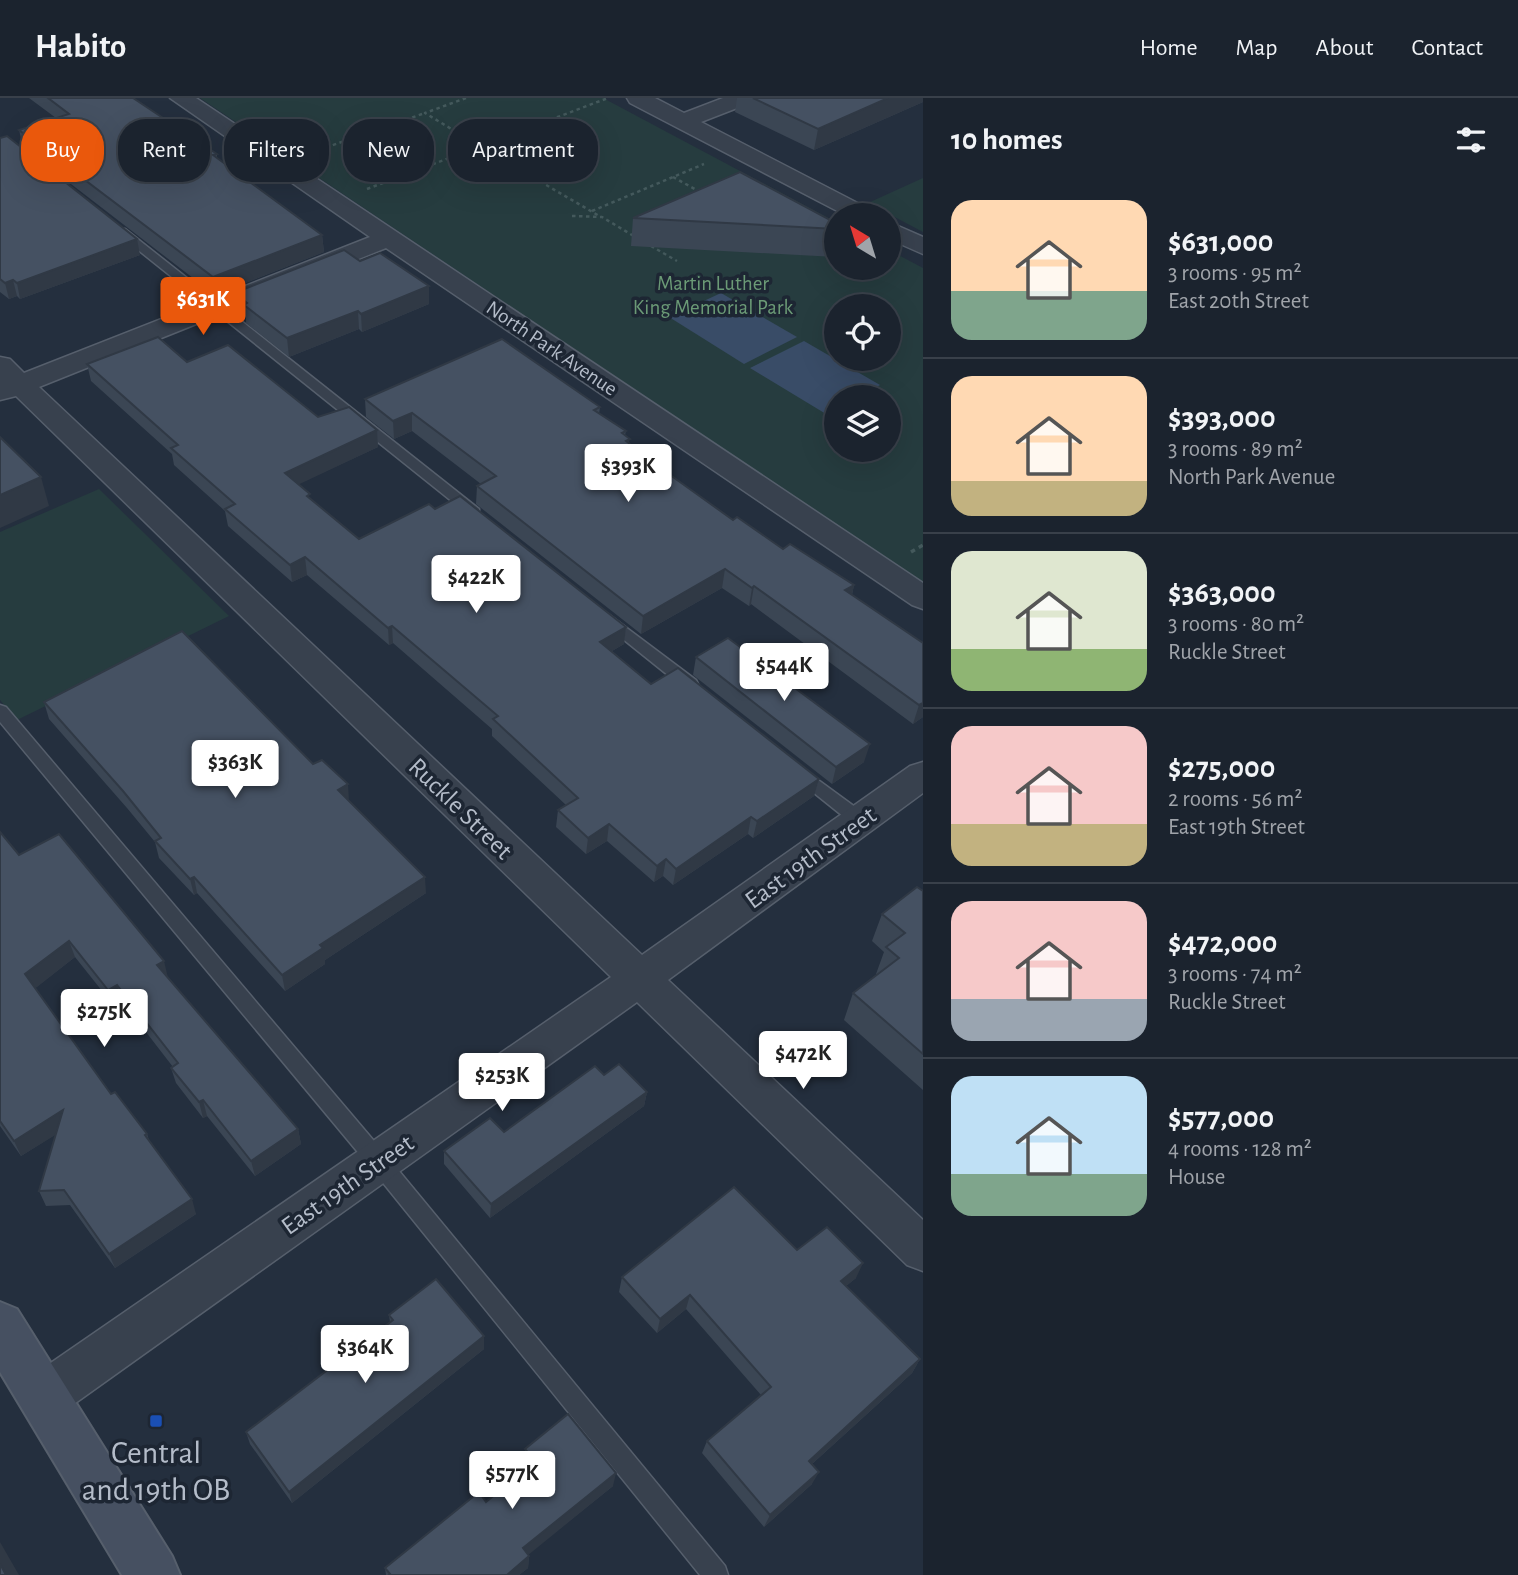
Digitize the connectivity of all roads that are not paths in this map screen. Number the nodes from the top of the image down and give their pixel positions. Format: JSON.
{"nodes":[{"id":1,"x":181,"y":98,"type":"edge"},
{"id":2,"x":638,"y":98,"type":"edge"},
{"id":3,"x":741,"y":98,"type":"edge"},
{"id":4,"x":683,"y":121,"type":"junction"},
{"id":5,"x":840,"y":203,"type":"edge"},
{"id":6,"x":108,"y":221,"type":"edge"},
{"id":7,"x":901,"y":235,"type":"edge"},
{"id":8,"x":389,"y":238,"type":"junction"},
{"id":9,"x":923,"y":247,"type":"edge"},
{"id":10,"x":216,"y":307,"type":"junction"},
{"id":11,"x":7,"y":381,"type":"edge"},
{"id":12,"x":483,"y":519,"type":"edge"},
{"id":13,"x":923,"y":597,"type":"edge"},
{"id":14,"x":601,"y":613,"type":"edge"},
{"id":15,"x":706,"y":697,"type":"edge"},
{"id":16,"x":0,"y":711,"type":"edge"},
{"id":17,"x":790,"y":764,"type":"edge"},
{"id":18,"x":923,"y":775,"type":"edge"},
{"id":19,"x":860,"y":820,"type":"junction"},
{"id":20,"x":639,"y":979,"type":"junction"},
{"id":21,"x":378,"y":1161,"type":"junction"},
{"id":22,"x":923,"y":1250,"type":"edge"},
{"id":23,"x":1,"y":1329,"type":"edge"},
{"id":24,"x":43,"y":1397,"type":"junction"},
{"id":25,"x":153,"y":1575,"type":"edge"},
{"id":26,"x":716,"y":1575,"type":"edge"}],
"edges":[{"from":1,"to":8,"type":"street","name":"North Park Avenue"},
{"from":2,"to":4,"type":"street"},
{"from":3,"to":4,"type":"street"},
{"from":4,"to":5,"type":"street"},
{"from":6,"to":10,"type":"lane"},
{"from":7,"to":9,"type":"street"},
{"from":8,"to":10,"type":"street"},
{"from":8,"to":13,"type":"street","name":"North Park Avenue"},
{"from":10,"to":11,"type":"street"},
{"from":10,"to":12,"type":"lane"},
{"from":11,"to":20,"type":"street","name":"Ruckle Street"},
{"from":14,"to":15,"type":"lane"},
{"from":16,"to":21,"type":"lane"},
{"from":17,"to":19,"type":"lane"},
{"from":18,"to":19,"type":"street","name":"East 19th Street"},
{"from":19,"to":20,"type":"street","name":"East 19th Street"},
{"from":20,"to":21,"type":"street","name":"East 19th Street"},
{"from":20,"to":22,"type":"street","name":"Ruckle Street"},
{"from":21,"to":24,"type":"street","name":"East 19th Street"},
{"from":21,"to":26,"type":"lane"},
{"from":23,"to":24,"type":"main road"},
{"from":24,"to":25,"type":"main road"}]}
